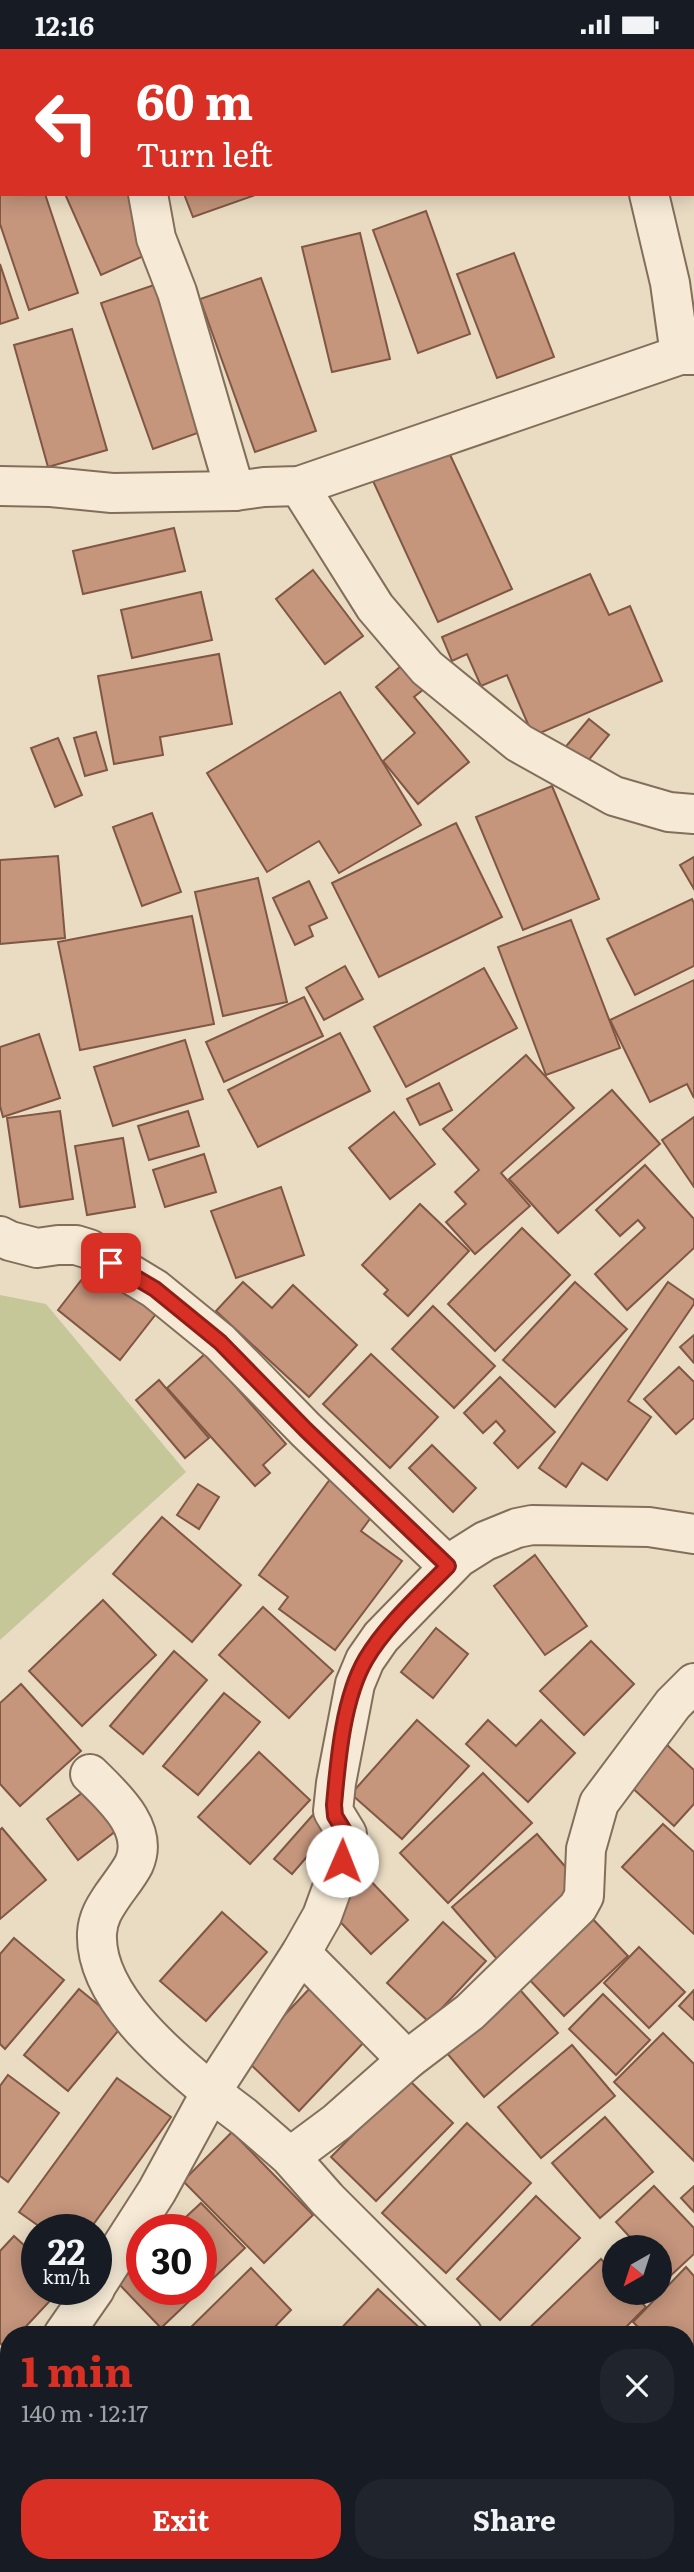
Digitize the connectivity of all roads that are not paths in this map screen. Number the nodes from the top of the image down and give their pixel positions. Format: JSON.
{"nodes":[{"id":1,"x":148,"y":196,"type":"edge"},
{"id":2,"x":649,"y":196,"type":"edge"},
{"id":3,"x":687,"y":355,"type":"edge"},
{"id":4,"x":0,"y":486,"type":"edge"},
{"id":5,"x":299,"y":486,"type":"junction"},
{"id":6,"x":235,"y":491,"type":"junction"},
{"id":7,"x":694,"y":814,"type":"edge"},
{"id":8,"x":0,"y":1236,"type":"edge"},
{"id":9,"x":694,"y":1534,"type":"edge"},
{"id":10,"x":448,"y":1566,"type":"junction"},
{"id":11,"x":694,"y":1683,"type":"edge"},
{"id":12,"x":90,"y":1774,"type":"dead end"},
{"id":13,"x":301,"y":1953,"type":"junction"},
{"id":14,"x":407,"y":2060,"type":"junction"},
{"id":15,"x":211,"y":2092,"type":"junction"},
{"id":16,"x":290,"y":2157,"type":"junction"},
{"id":17,"x":112,"y":2261,"type":"edge"},
{"id":18,"x":83,"y":2305,"type":"edge"},
{"id":19,"x":69,"y":2326,"type":"edge"},
{"id":20,"x":454,"y":2326,"type":"edge"}],
"edges":[{"from":1,"to":6,"type":"street"},
{"from":2,"to":3,"type":"street"},
{"from":3,"to":5,"type":"street"},
{"from":4,"to":6,"type":"street"},
{"from":5,"to":6,"type":"street"},
{"from":5,"to":7,"type":"street"},
{"from":8,"to":10,"type":"street"},
{"from":9,"to":10,"type":"street"},
{"from":10,"to":13,"type":"street"},
{"from":11,"to":14,"type":"street"},
{"from":12,"to":15,"type":"street"},
{"from":13,"to":14,"type":"street"},
{"from":13,"to":15,"type":"street"},
{"from":14,"to":16,"type":"street"},
{"from":15,"to":16,"type":"street"},
{"from":15,"to":17,"type":"street"},
{"from":16,"to":20,"type":"street"},
{"from":18,"to":19,"type":"street"}]}
